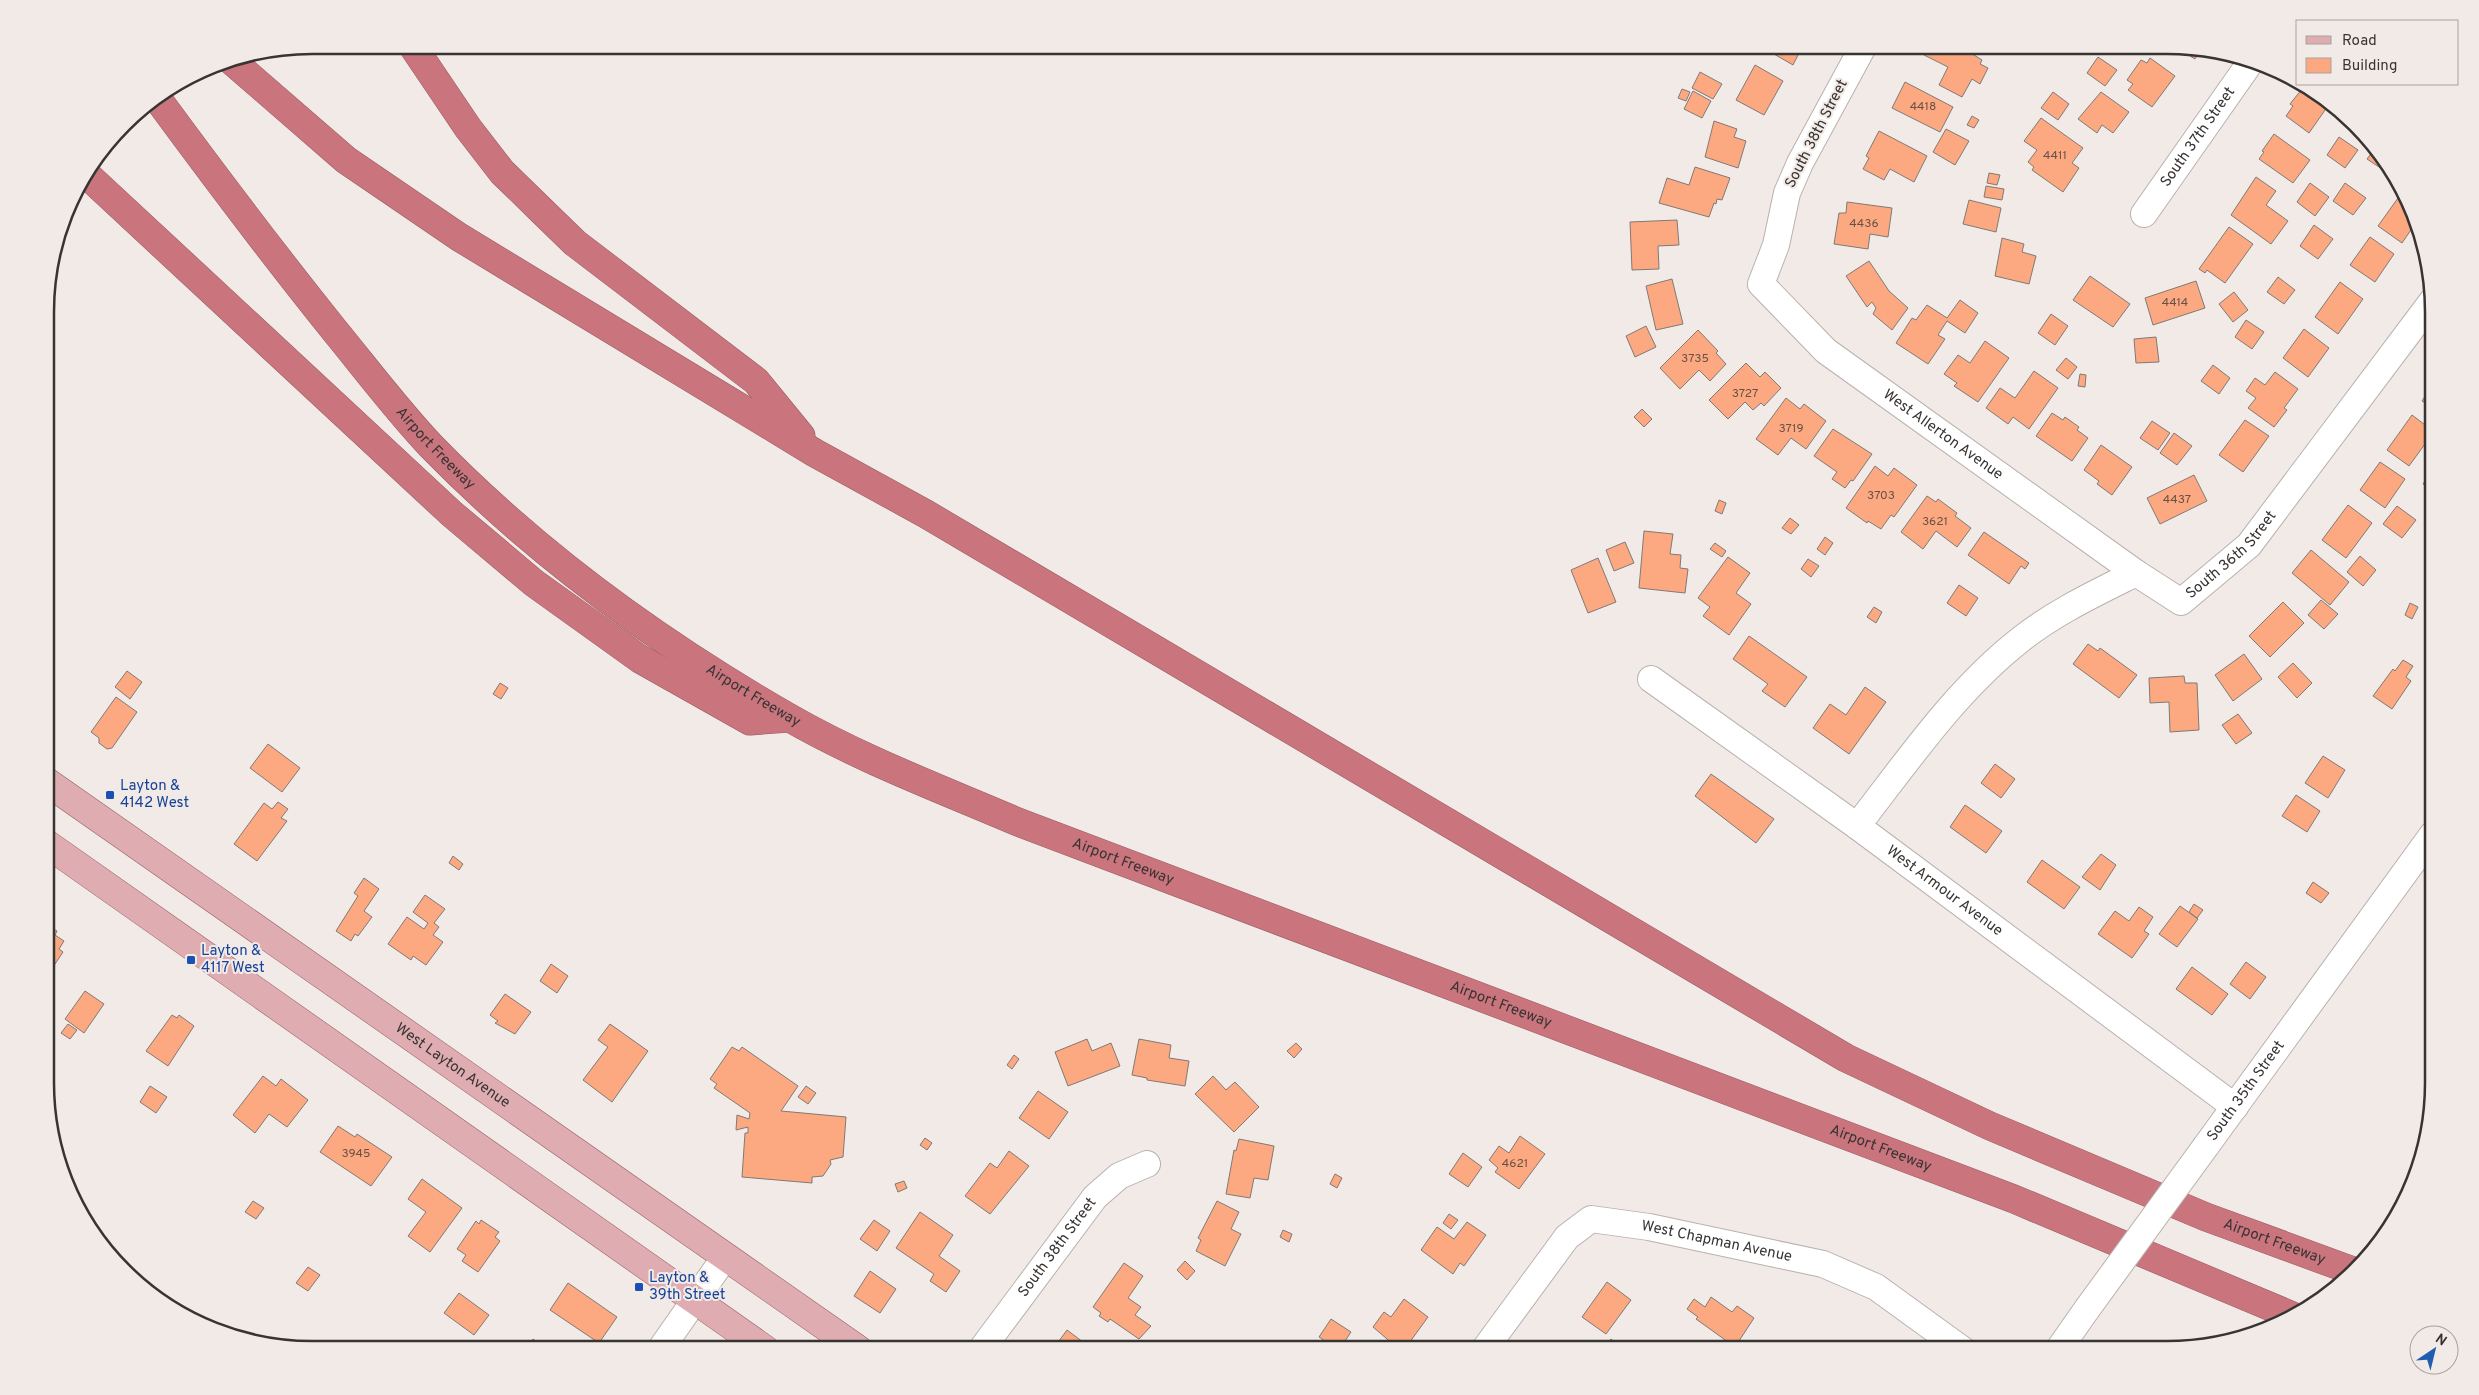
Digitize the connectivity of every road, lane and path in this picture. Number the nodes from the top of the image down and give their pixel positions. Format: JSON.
{"nodes":[{"id":1,"x":418,"y":54,"type":"edge"},
{"id":2,"x":1859,"y":54,"type":"edge"},
{"id":3,"x":237,"y":65,"type":"edge"},
{"id":4,"x":2248,"y":66,"type":"edge"},
{"id":5,"x":160,"y":102,"type":"edge"},
{"id":6,"x":90,"y":179,"type":"edge"},
{"id":7,"x":2144,"y":214,"type":"dead end"},
{"id":8,"x":1761,"y":284,"type":"joint"},
{"id":9,"x":2425,"y":311,"type":"edge"},
{"id":10,"x":815,"y":453,"type":"junction"},
{"id":11,"x":2136,"y":573,"type":"junction"},
{"id":12,"x":1651,"y":680,"type":"dead end"},
{"id":13,"x":789,"y":718,"type":"junction"},
{"id":14,"x":54,"y":787,"type":"edge"},
{"id":15,"x":1856,"y":826,"type":"junction"},
{"id":16,"x":2425,"y":845,"type":"edge"},
{"id":17,"x":54,"y":849,"type":"edge"},
{"id":18,"x":2235,"y":1107,"type":"junction"},
{"id":19,"x":1147,"y":1164,"type":"dead end"},
{"id":20,"x":725,"y":1257,"type":"junction"},
{"id":21,"x":2347,"y":1269,"type":"edge"},
{"id":22,"x":695,"y":1300,"type":"junction"},
{"id":23,"x":2285,"y":1313,"type":"edge"},
{"id":24,"x":1491,"y":1340,"type":"edge"},
{"id":25,"x":666,"y":1341,"type":"edge"},
{"id":26,"x":753,"y":1341,"type":"edge"},
{"id":27,"x":846,"y":1341,"type":"edge"},
{"id":28,"x":988,"y":1341,"type":"edge"},
{"id":29,"x":1951,"y":1341,"type":"edge"},
{"id":30,"x":2066,"y":1341,"type":"edge"}],
"edges":[{"from":1,"to":10,"type":"highway"},
{"from":2,"to":8,"type":"street","name":"South 38th Street"},
{"from":3,"to":10,"type":"highway","name":"Airport Freeway"},
{"from":4,"to":7,"type":"street","name":"South 37th Street"},
{"from":5,"to":13,"type":"highway","name":"Airport Freeway"},
{"from":6,"to":13,"type":"highway"},
{"from":8,"to":11,"type":"street","name":"West Allerton Avenue"},
{"from":9,"to":11,"type":"street","name":"South 36th Street"},
{"from":10,"to":21,"type":"highway","name":"Airport Freeway"},
{"from":11,"to":15,"type":"street"},
{"from":12,"to":15,"type":"street","name":"West Armour Avenue"},
{"from":13,"to":23,"type":"highway","name":"Airport Freeway"},
{"from":14,"to":20,"type":"main road","name":"West Layton Avenue"},
{"from":15,"to":18,"type":"street","name":"West Armour Avenue"},
{"from":16,"to":18,"type":"street","name":"South 35th Street"},
{"from":17,"to":22,"type":"main road"},
{"from":18,"to":30,"type":"street","name":"South 35th Street","bridge":true},
{"from":19,"to":28,"type":"street","name":"South 38th Street"},
{"from":20,"to":22,"type":"street"},
{"from":20,"to":27,"type":"main road","name":"West Layton Avenue"},
{"from":22,"to":25,"type":"street"},
{"from":22,"to":26,"type":"main road"},
{"from":24,"to":29,"type":"street","name":"West Chapman Avenue"}]}
